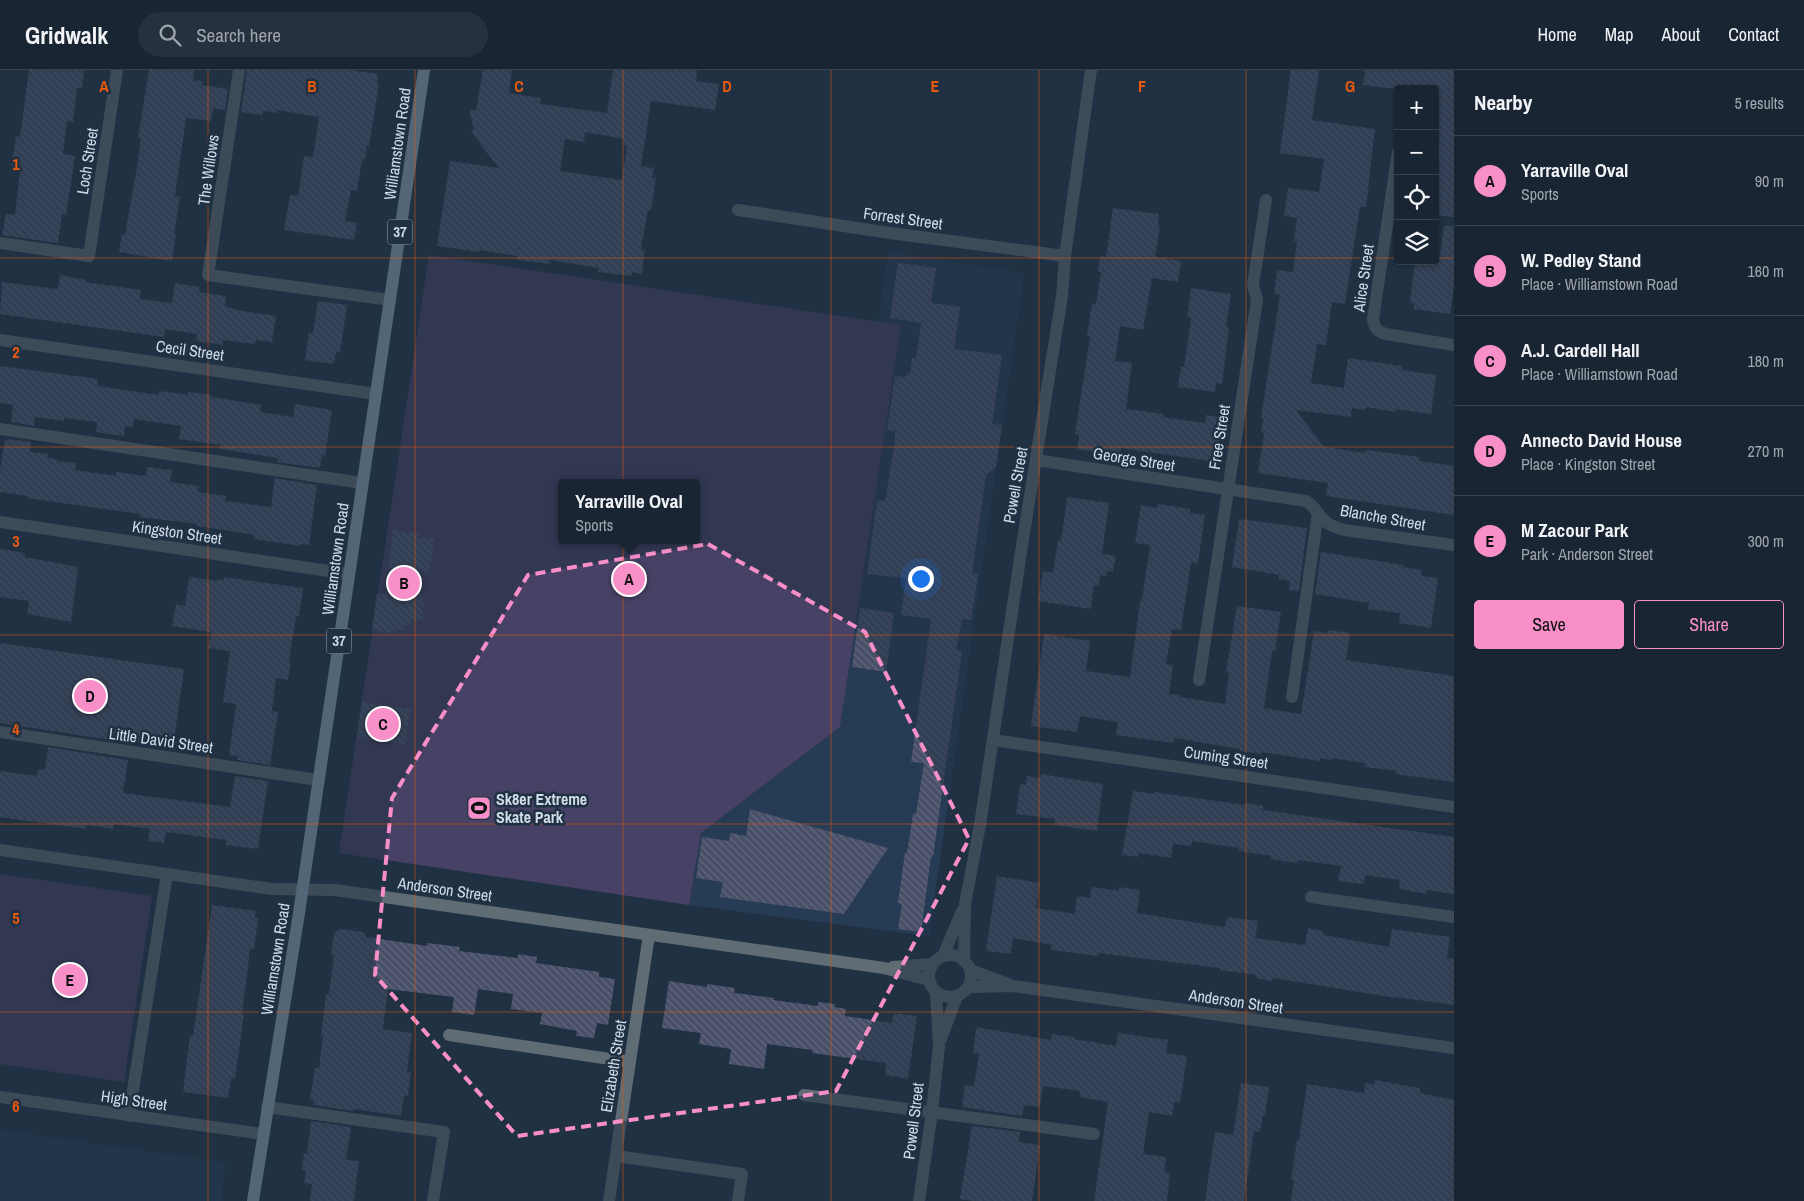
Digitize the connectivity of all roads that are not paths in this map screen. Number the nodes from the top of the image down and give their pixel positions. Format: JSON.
{"nodes":[{"id":1,"x":117,"y":70,"type":"edge"},
{"id":2,"x":239,"y":70,"type":"edge"},
{"id":3,"x":424,"y":70,"type":"edge"},
{"id":4,"x":1091,"y":70,"type":"edge"},
{"id":5,"x":1395,"y":175,"type":"edge"},
{"id":6,"x":1266,"y":200,"type":"dead end"},
{"id":7,"x":738,"y":210,"type":"dead end"},
{"id":8,"x":0,"y":243,"type":"edge"},
{"id":9,"x":1065,"y":256,"type":"junction"},
{"id":10,"x":390,"y":300,"type":"junction"},
{"id":11,"x":0,"y":340,"type":"edge"},
{"id":12,"x":1454,"y":345,"type":"edge"},
{"id":13,"x":376,"y":394,"type":"junction"},
{"id":14,"x":0,"y":430,"type":"edge"},
{"id":15,"x":1036,"y":460,"type":"junction"},
{"id":16,"x":362,"y":483,"type":"junction"},
{"id":17,"x":1227,"y":490,"type":"junction"},
{"id":18,"x":1318,"y":513,"type":"junction"},
{"id":19,"x":0,"y":522,"type":"edge"},
{"id":20,"x":1454,"y":545,"type":"edge"},
{"id":21,"x":349,"y":574,"type":"junction"},
{"id":22,"x":1199,"y":680,"type":"dead end"},
{"id":23,"x":1292,"y":696,"type":"dead end"},
{"id":24,"x":0,"y":732,"type":"edge"},
{"id":25,"x":993,"y":740,"type":"junction"},
{"id":26,"x":318,"y":780,"type":"junction"},
{"id":27,"x":1454,"y":807,"type":"edge"},
{"id":28,"x":0,"y":850,"type":"edge"},
{"id":29,"x":167,"y":874,"type":"junction"},
{"id":30,"x":302,"y":889,"type":"junction"},
{"id":31,"x":1311,"y":897,"type":"dead end"},
{"id":32,"x":965,"y":904,"type":"junction"},
{"id":33,"x":1454,"y":917,"type":"edge"},
{"id":34,"x":649,"y":935,"type":"junction"},
{"id":35,"x":943,"y":956,"type":"junction"},
{"id":36,"x":933,"y":964,"type":"junction"},
{"id":37,"x":967,"y":965,"type":"junction"},
{"id":38,"x":886,"y":968,"type":"junction"},
{"id":39,"x":929,"y":980,"type":"junction"},
{"id":40,"x":1013,"y":986,"type":"junction"},
{"id":41,"x":968,"y":987,"type":"junction"},
{"id":42,"x":936,"y":992,"type":"junction"},
{"id":43,"x":957,"y":996,"type":"junction"},
{"id":44,"x":449,"y":1035,"type":"dead end"},
{"id":45,"x":939,"y":1046,"type":"junction"},
{"id":46,"x":1454,"y":1048,"type":"edge"},
{"id":47,"x":630,"y":1062,"type":"junction"},
{"id":48,"x":804,"y":1095,"type":"dead end"},
{"id":49,"x":0,"y":1097,"type":"edge"},
{"id":50,"x":268,"y":1107,"type":"junction"},
{"id":51,"x":932,"y":1112,"type":"junction"},
{"id":52,"x":129,"y":1116,"type":"junction"},
{"id":53,"x":263,"y":1134,"type":"junction"},
{"id":54,"x":1094,"y":1134,"type":"dead end"},
{"id":55,"x":616,"y":1156,"type":"junction"},
{"id":56,"x":253,"y":1201,"type":"edge"},
{"id":57,"x":433,"y":1201,"type":"edge"},
{"id":58,"x":609,"y":1201,"type":"edge"},
{"id":59,"x":738,"y":1201,"type":"edge"},
{"id":60,"x":919,"y":1201,"type":"edge"}],
"edges":[{"from":1,"to":8,"type":"street","name":"Loch Street"},
{"from":2,"to":10,"type":"street","name":"The Willows"},
{"from":3,"to":10,"type":"main road","name":"Williamstown Road","number":"37"},
{"from":4,"to":9,"type":"street","name":"Powell Street"},
{"from":5,"to":12,"type":"street","name":"Alice Street"},
{"from":6,"to":17,"type":"street","name":"Free Street"},
{"from":7,"to":9,"type":"street","name":"Forrest Street"},
{"from":9,"to":15,"type":"street","name":"Powell Street"},
{"from":10,"to":13,"type":"main road","name":"Williamstown Road","number":"37"},
{"from":11,"to":13,"type":"street","name":"Cecil Street"},
{"from":13,"to":16,"type":"main road","name":"Williamstown Road","number":"37"},
{"from":14,"to":16,"type":"street"},
{"from":15,"to":17,"type":"street","name":"George Street"},
{"from":15,"to":25,"type":"street","name":"Powell Street"},
{"from":16,"to":21,"type":"main road","name":"Williamstown Road","number":"37"},
{"from":17,"to":18,"type":"street","name":"Blanche Street"},
{"from":17,"to":22,"type":"street","name":"Free Street"},
{"from":18,"to":20,"type":"street","name":"Blanche Street"},
{"from":18,"to":23,"type":"street"},
{"from":19,"to":21,"type":"street","name":"Kingston Street"},
{"from":21,"to":26,"type":"main road","name":"Williamstown Road","number":"37"},
{"from":24,"to":26,"type":"street","name":"Little David Street"},
{"from":25,"to":27,"type":"street","name":"Cuming Street"},
{"from":25,"to":32,"type":"street","name":"Powell Street"},
{"from":26,"to":30,"type":"main road","name":"Williamstown Road","number":"37"},
{"from":28,"to":29,"type":"street","name":"Anderson Street"},
{"from":29,"to":30,"type":"street","name":"Anderson Street"},
{"from":29,"to":52,"type":"street"},
{"from":30,"to":34,"type":"street","name":"Anderson Street"},
{"from":30,"to":50,"type":"main road","name":"Williamstown Road","number":"37"},
{"from":31,"to":33,"type":"street"},
{"from":32,"to":35,"type":"street","name":"Powell Street"},
{"from":32,"to":37,"type":"street","name":"Powell Street"},
{"from":34,"to":38,"type":"street","name":"Anderson Street"},
{"from":34,"to":47,"type":"street","name":"Elizabeth Street"},
{"from":35,"to":36,"type":"street"},
{"from":35,"to":37,"type":"street"},
{"from":36,"to":38,"type":"street","name":"Anderson Street"},
{"from":36,"to":39,"type":"street"},
{"from":37,"to":40,"type":"street","name":"Anderson Street"},
{"from":37,"to":41,"type":"street"},
{"from":38,"to":39,"type":"street","name":"Anderson Street"},
{"from":39,"to":42,"type":"street"},
{"from":40,"to":41,"type":"street","name":"Anderson Street"},
{"from":40,"to":46,"type":"street","name":"Anderson Street"},
{"from":41,"to":43,"type":"street"},
{"from":42,"to":43,"type":"street"},
{"from":42,"to":45,"type":"street","name":"Powell Street"},
{"from":43,"to":45,"type":"street","name":"Powell Street"},
{"from":44,"to":47,"type":"street"},
{"from":45,"to":51,"type":"street","name":"Powell Street"},
{"from":47,"to":55,"type":"street","name":"Elizabeth Street"},
{"from":48,"to":51,"type":"street"},
{"from":49,"to":52,"type":"street","name":"High Street"},
{"from":50,"to":53,"type":"main road","name":"Williamstown Road","number":"37"},
{"from":50,"to":57,"type":"street"},
{"from":51,"to":54,"type":"street"},
{"from":51,"to":60,"type":"street","name":"Powell Street"},
{"from":52,"to":53,"type":"street","name":"High Street"},
{"from":53,"to":56,"type":"main road","name":"Williamstown Road","number":"37"},
{"from":55,"to":58,"type":"street","name":"Elizabeth Street"},
{"from":55,"to":59,"type":"street"}]}
